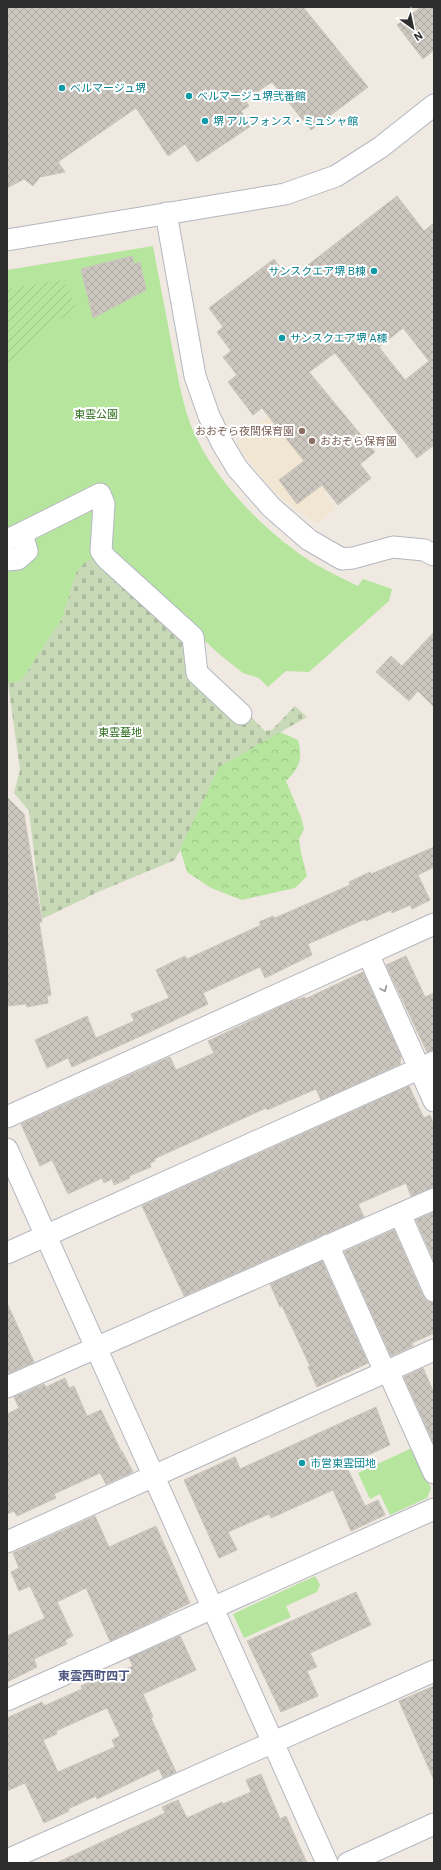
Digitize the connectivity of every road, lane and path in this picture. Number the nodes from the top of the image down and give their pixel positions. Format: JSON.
{"nodes":[{"id":1,"x":434,"y":105,"type":"edge"},
{"id":2,"x":166,"y":213,"type":"junction"},
{"id":3,"x":7,"y":240,"type":"edge"},
{"id":4,"x":14,"y":536,"type":"edge"},
{"id":5,"x":431,"y":549,"type":"edge"},
{"id":6,"x":7,"y":560,"type":"edge"},
{"id":7,"x":241,"y":714,"type":"dead end"},
{"id":8,"x":434,"y":924,"type":"edge"},
{"id":9,"x":368,"y":954,"type":"junction"},
{"id":10,"x":427,"y":1066,"type":"edge"},
{"id":11,"x":434,"y":1101,"type":"edge"},
{"id":12,"x":7,"y":1117,"type":"edge"},
{"id":13,"x":7,"y":1149,"type":"edge"},
{"id":14,"x":434,"y":1199,"type":"edge"},
{"id":15,"x":400,"y":1214,"type":"junction"},
{"id":16,"x":46,"y":1236,"type":"junction"},
{"id":17,"x":328,"y":1245,"type":"junction"},
{"id":18,"x":7,"y":1253,"type":"edge"},
{"id":19,"x":434,"y":1291,"type":"edge"},
{"id":20,"x":96,"y":1348,"type":"junction"},
{"id":21,"x":434,"y":1350,"type":"edge"},
{"id":22,"x":386,"y":1371,"type":"junction"},
{"id":23,"x":7,"y":1387,"type":"edge"},
{"id":24,"x":434,"y":1474,"type":"edge"},
{"id":25,"x":154,"y":1476,"type":"junction"},
{"id":26,"x":434,"y":1509,"type":"edge"},
{"id":27,"x":7,"y":1542,"type":"edge"},
{"id":28,"x":213,"y":1608,"type":"junction"},
{"id":29,"x":434,"y":1671,"type":"edge"},
{"id":30,"x":7,"y":1700,"type":"edge"},
{"id":31,"x":273,"y":1742,"type":"junction"},
{"id":32,"x":434,"y":1824,"type":"edge"},
{"id":33,"x":7,"y":1860,"type":"edge"},
{"id":34,"x":327,"y":1863,"type":"edge"},
{"id":35,"x":348,"y":1863,"type":"edge"}],
"edges":[{"from":1,"to":2,"type":"street"},
{"from":2,"to":3,"type":"street"},
{"from":2,"to":5,"type":"street"},
{"from":4,"to":6,"type":"street"},
{"from":4,"to":7,"type":"street"},
{"from":8,"to":9,"type":"street"},
{"from":9,"to":10,"type":"street","one_way":true},
{"from":9,"to":12,"type":"street"},
{"from":10,"to":11,"type":"street"},
{"from":10,"to":16,"type":"street"},
{"from":13,"to":16,"type":"street"},
{"from":14,"to":15,"type":"street"},
{"from":15,"to":17,"type":"street"},
{"from":15,"to":19,"type":"street"},
{"from":16,"to":18,"type":"street"},
{"from":16,"to":20,"type":"street"},
{"from":17,"to":20,"type":"street"},
{"from":17,"to":22,"type":"street"},
{"from":20,"to":23,"type":"street"},
{"from":20,"to":25,"type":"street"},
{"from":21,"to":22,"type":"street"},
{"from":22,"to":24,"type":"street"},
{"from":22,"to":25,"type":"street"},
{"from":25,"to":27,"type":"street"},
{"from":25,"to":28,"type":"street"},
{"from":26,"to":28,"type":"street"},
{"from":28,"to":30,"type":"street"},
{"from":28,"to":31,"type":"street"},
{"from":29,"to":31,"type":"street"},
{"from":31,"to":33,"type":"street"},
{"from":31,"to":34,"type":"street"},
{"from":32,"to":35,"type":"street"}]}
